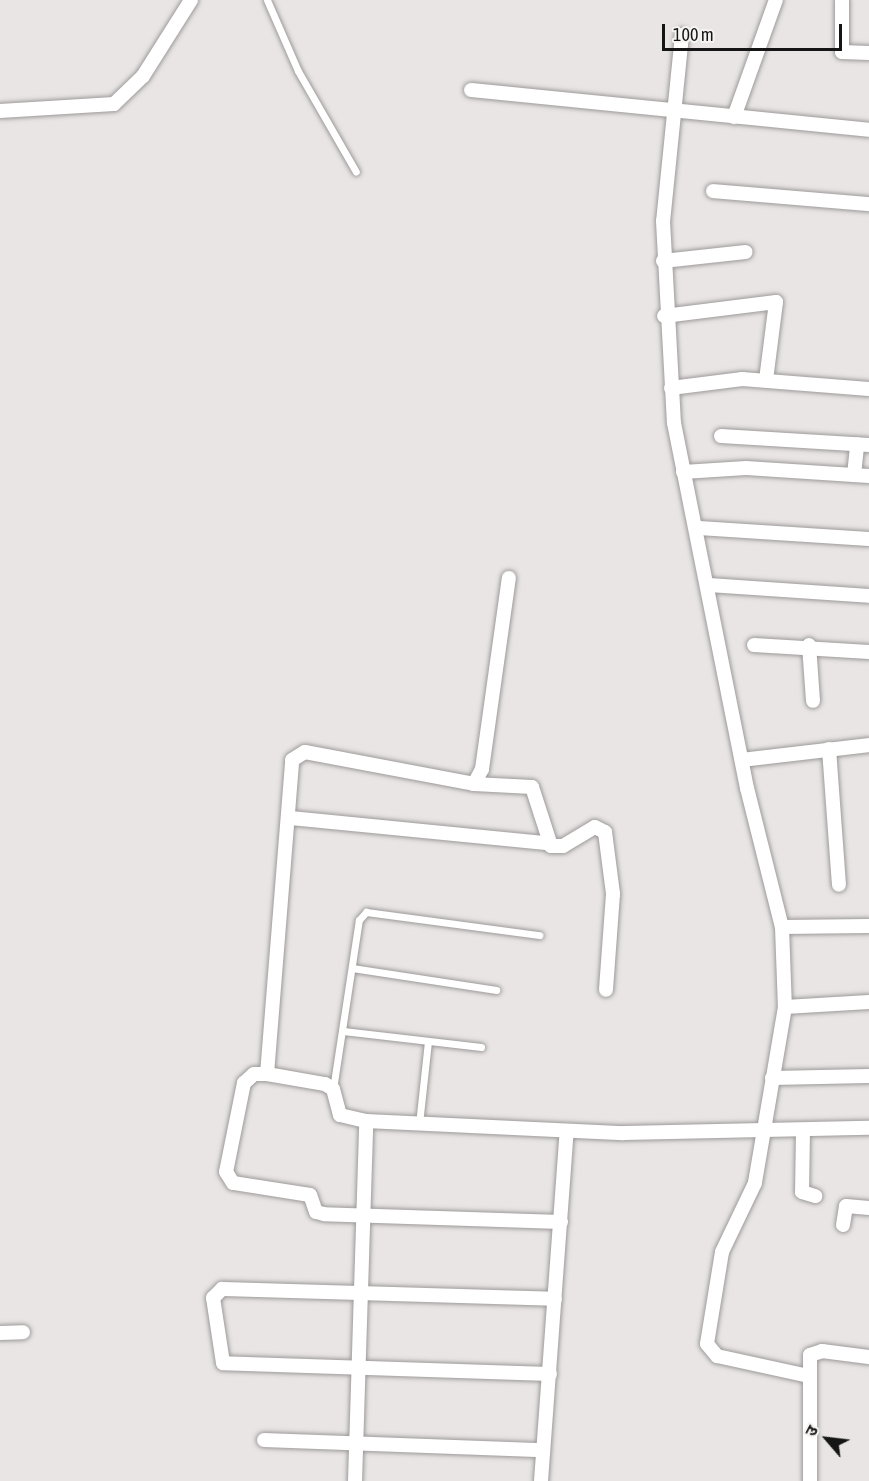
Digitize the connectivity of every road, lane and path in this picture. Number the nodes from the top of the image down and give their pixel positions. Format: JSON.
{"nodes":[{"id":1,"x":191,"y":0,"type":"edge"},
{"id":2,"x":267,"y":0,"type":"edge"},
{"id":3,"x":776,"y":0,"type":"edge"},
{"id":4,"x":842,"y":0,"type":"edge"},
{"id":5,"x":682,"y":35,"type":"dead end"},
{"id":6,"x":869,"y":53,"type":"edge"},
{"id":7,"x":471,"y":90,"type":"dead end"},
{"id":8,"x":671,"y":109,"type":"junction"},
{"id":9,"x":0,"y":111,"type":"edge"},
{"id":10,"x":734,"y":117,"type":"junction"},
{"id":11,"x":869,"y":130,"type":"edge"},
{"id":12,"x":356,"y":172,"type":"dead end"},
{"id":13,"x":713,"y":190,"type":"dead end"},
{"id":14,"x":869,"y":204,"type":"edge"},
{"id":15,"x":746,"y":252,"type":"dead end"},
{"id":16,"x":663,"y":261,"type":"junction"},
{"id":17,"x":664,"y":316,"type":"junction"},
{"id":18,"x":766,"y":380,"type":"junction"},
{"id":19,"x":671,"y":388,"type":"junction"},
{"id":20,"x":869,"y":389,"type":"edge"},
{"id":21,"x":721,"y":436,"type":"dead end"},
{"id":22,"x":863,"y":445,"type":"edge"},
{"id":23,"x":684,"y":472,"type":"junction"},
{"id":24,"x":854,"y":475,"type":"junction"},
{"id":25,"x":869,"y":476,"type":"edge"},
{"id":26,"x":699,"y":528,"type":"junction"},
{"id":27,"x":869,"y":539,"type":"edge"},
{"id":28,"x":509,"y":578,"type":"dead end"},
{"id":29,"x":709,"y":585,"type":"junction"},
{"id":30,"x":869,"y":596,"type":"edge"},
{"id":31,"x":754,"y":645,"type":"dead end"},
{"id":32,"x":809,"y":645,"type":"junction"},
{"id":33,"x":869,"y":652,"type":"edge"},
{"id":34,"x":813,"y":701,"type":"dead end"},
{"id":35,"x":869,"y":746,"type":"edge"},
{"id":36,"x":829,"y":749,"type":"junction"},
{"id":37,"x":742,"y":760,"type":"junction"},
{"id":38,"x":474,"y":784,"type":"junction"},
{"id":39,"x":290,"y":818,"type":"junction"},
{"id":40,"x":547,"y":843,"type":"junction"},
{"id":41,"x":839,"y":885,"type":"dead end"},
{"id":42,"x":869,"y":926,"type":"edge"},
{"id":43,"x":782,"y":927,"type":"junction"},
{"id":44,"x":539,"y":935,"type":"dead end"},
{"id":45,"x":352,"y":968,"type":"junction"},
{"id":46,"x":496,"y":990,"type":"dead end"},
{"id":47,"x":606,"y":990,"type":"dead end"},
{"id":48,"x":869,"y":1002,"type":"edge"},
{"id":49,"x":785,"y":1007,"type":"junction"},
{"id":50,"x":343,"y":1032,"type":"junction"},
{"id":51,"x":428,"y":1041,"type":"junction"},
{"id":52,"x":481,"y":1047,"type":"dead end"},
{"id":53,"x":267,"y":1074,"type":"junction"},
{"id":54,"x":869,"y":1076,"type":"edge"},
{"id":55,"x":772,"y":1078,"type":"junction"},
{"id":56,"x":333,"y":1089,"type":"junction"},
{"id":57,"x":366,"y":1121,"type":"junction"},
{"id":58,"x":419,"y":1124,"type":"junction"},
{"id":59,"x":869,"y":1128,"type":"edge"},
{"id":60,"x":567,"y":1131,"type":"junction"},
{"id":61,"x":803,"y":1131,"type":"junction"},
{"id":62,"x":761,"y":1132,"type":"junction"},
{"id":63,"x":815,"y":1196,"type":"dead end"},
{"id":64,"x":869,"y":1208,"type":"edge"},
{"id":65,"x":363,"y":1214,"type":"junction"},
{"id":66,"x":561,"y":1222,"type":"junction"},
{"id":67,"x":843,"y":1225,"type":"dead end"},
{"id":68,"x":362,"y":1290,"type":"junction"},
{"id":69,"x":555,"y":1299,"type":"junction"},
{"id":70,"x":23,"y":1332,"type":"dead end"},
{"id":71,"x":0,"y":1333,"type":"edge"},
{"id":72,"x":869,"y":1357,"type":"edge"},
{"id":73,"x":358,"y":1366,"type":"junction"},
{"id":74,"x":550,"y":1374,"type":"junction"},
{"id":75,"x":809,"y":1376,"type":"junction"},
{"id":76,"x":264,"y":1440,"type":"dead end"},
{"id":77,"x":356,"y":1444,"type":"junction"},
{"id":78,"x":543,"y":1450,"type":"junction"},
{"id":79,"x":355,"y":1481,"type":"edge"},
{"id":80,"x":542,"y":1481,"type":"edge"},
{"id":81,"x":810,"y":1481,"type":"edge"}],
"edges":[{"from":1,"to":9,"type":"street"},
{"from":2,"to":12,"type":"lane"},
{"from":3,"to":10,"type":"street"},
{"from":4,"to":6,"type":"street"},
{"from":5,"to":8,"type":"street"},
{"from":7,"to":8,"type":"street"},
{"from":8,"to":10,"type":"street"},
{"from":8,"to":16,"type":"street"},
{"from":10,"to":11,"type":"street"},
{"from":13,"to":14,"type":"street"},
{"from":15,"to":16,"type":"street"},
{"from":16,"to":17,"type":"street"},
{"from":17,"to":18,"type":"street"},
{"from":17,"to":19,"type":"street"},
{"from":18,"to":19,"type":"street"},
{"from":18,"to":20,"type":"street"},
{"from":19,"to":23,"type":"street"},
{"from":21,"to":22,"type":"street"},
{"from":22,"to":24,"type":"street"},
{"from":23,"to":24,"type":"street"},
{"from":23,"to":26,"type":"street"},
{"from":24,"to":25,"type":"street"},
{"from":26,"to":27,"type":"street"},
{"from":26,"to":29,"type":"street"},
{"from":28,"to":38,"type":"street"},
{"from":29,"to":30,"type":"street"},
{"from":29,"to":37,"type":"street"},
{"from":31,"to":32,"type":"street"},
{"from":32,"to":33,"type":"street"},
{"from":32,"to":34,"type":"street"},
{"from":35,"to":36,"type":"street"},
{"from":36,"to":37,"type":"street"},
{"from":36,"to":41,"type":"street"},
{"from":37,"to":43,"type":"street"},
{"from":38,"to":39,"type":"street"},
{"from":38,"to":40,"type":"street"},
{"from":39,"to":40,"type":"street"},
{"from":39,"to":53,"type":"street"},
{"from":40,"to":47,"type":"street"},
{"from":42,"to":43,"type":"street"},
{"from":43,"to":49,"type":"street"},
{"from":44,"to":45,"type":"lane"},
{"from":45,"to":46,"type":"lane"},
{"from":45,"to":50,"type":"lane"},
{"from":48,"to":49,"type":"street"},
{"from":49,"to":55,"type":"street"},
{"from":50,"to":51,"type":"lane"},
{"from":50,"to":56,"type":"lane"},
{"from":51,"to":52,"type":"lane"},
{"from":51,"to":58,"type":"lane"},
{"from":53,"to":56,"type":"street"},
{"from":53,"to":65,"type":"street"},
{"from":54,"to":55,"type":"street"},
{"from":55,"to":62,"type":"street"},
{"from":56,"to":57,"type":"street"},
{"from":57,"to":58,"type":"street"},
{"from":57,"to":65,"type":"street"},
{"from":58,"to":60,"type":"street"},
{"from":59,"to":61,"type":"street"},
{"from":60,"to":62,"type":"street"},
{"from":60,"to":66,"type":"street"},
{"from":61,"to":62,"type":"street"},
{"from":61,"to":63,"type":"street"},
{"from":62,"to":75,"type":"street"},
{"from":64,"to":67,"type":"street"},
{"from":65,"to":66,"type":"street"},
{"from":65,"to":68,"type":"street"},
{"from":66,"to":69,"type":"street"},
{"from":68,"to":69,"type":"street"},
{"from":68,"to":73,"type":"street"},
{"from":68,"to":73,"type":"street"},
{"from":69,"to":74,"type":"street"},
{"from":70,"to":71,"type":"street"},
{"from":72,"to":75,"type":"street"},
{"from":73,"to":74,"type":"street"},
{"from":73,"to":77,"type":"street"},
{"from":74,"to":78,"type":"street"},
{"from":75,"to":81,"type":"street"},
{"from":76,"to":77,"type":"street"},
{"from":77,"to":78,"type":"street"},
{"from":77,"to":79,"type":"street"},
{"from":78,"to":80,"type":"street"}]}
